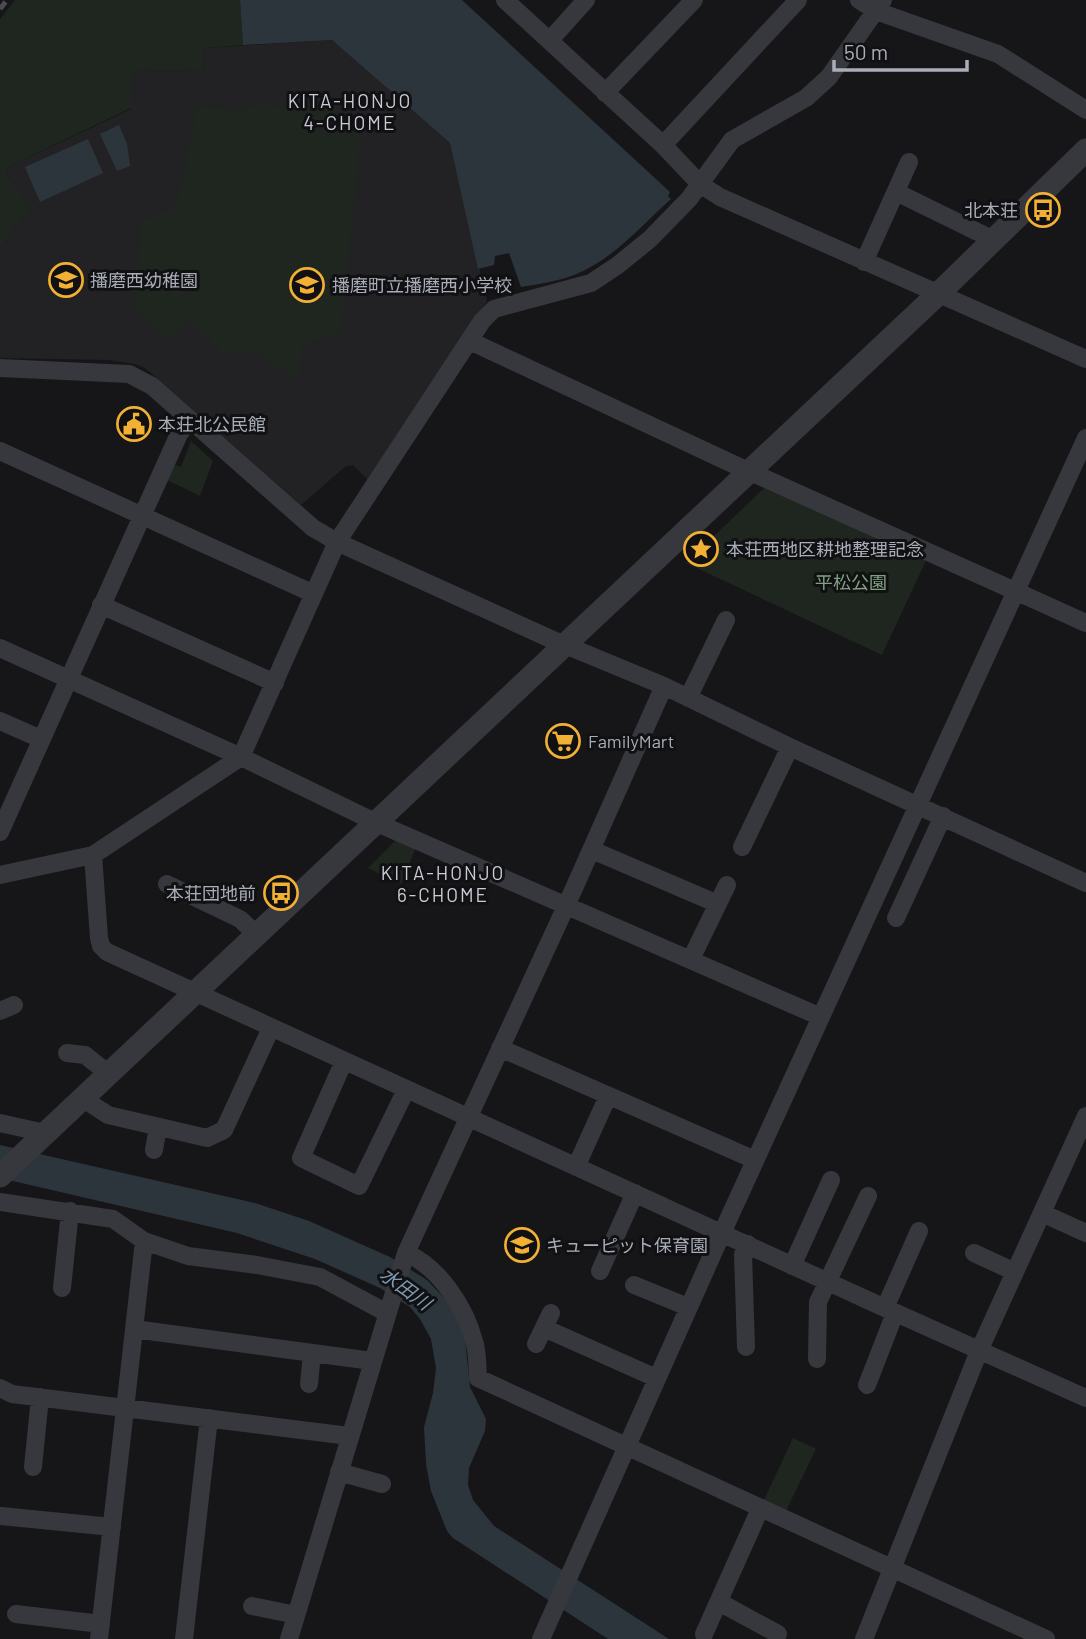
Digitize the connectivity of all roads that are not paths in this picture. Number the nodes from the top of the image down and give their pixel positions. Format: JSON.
{"nodes":[{"id":1,"x":505,"y":0,"type":"edge"},
{"id":2,"x":586,"y":0,"type":"edge"},
{"id":3,"x":694,"y":0,"type":"edge"},
{"id":4,"x":798,"y":0,"type":"edge"},
{"id":5,"x":859,"y":0,"type":"edge"},
{"id":6,"x":879,"y":5,"type":"edge"},
{"id":7,"x":550,"y":40,"type":"junction"},
{"id":8,"x":605,"y":93,"type":"junction"},
{"id":9,"x":1086,"y":110,"type":"edge"},
{"id":10,"x":663,"y":145,"type":"junction"},
{"id":11,"x":1086,"y":150,"type":"edge"},
{"id":12,"x":909,"y":162,"type":"dead end"},
{"id":13,"x":700,"y":184,"type":"junction"},
{"id":14,"x":896,"y":191,"type":"junction"},
{"id":15,"x":994,"y":240,"type":"junction"},
{"id":16,"x":864,"y":262,"type":"junction"},
{"id":17,"x":938,"y":294,"type":"junction"},
{"id":18,"x":470,"y":341,"type":"junction"},
{"id":19,"x":1086,"y":359,"type":"edge"},
{"id":20,"x":0,"y":368,"type":"edge"},
{"id":21,"x":190,"y":420,"type":"junction"},
{"id":22,"x":1086,"y":438,"type":"edge"},
{"id":23,"x":0,"y":452,"type":"edge"},
{"id":24,"x":749,"y":470,"type":"junction"},
{"id":25,"x":142,"y":516,"type":"junction"},
{"id":26,"x":337,"y":542,"type":"junction"},
{"id":27,"x":1016,"y":591,"type":"junction"},
{"id":28,"x":314,"y":593,"type":"junction"},
{"id":29,"x":101,"y":605,"type":"junction"},
{"id":30,"x":726,"y":620,"type":"dead end"},
{"id":31,"x":1086,"y":623,"type":"edge"},
{"id":32,"x":565,"y":645,"type":"junction"},
{"id":33,"x":0,"y":648,"type":"edge"},
{"id":34,"x":68,"y":678,"type":"junction"},
{"id":35,"x":275,"y":683,"type":"junction"},
{"id":36,"x":664,"y":686,"type":"junction"},
{"id":37,"x":688,"y":698,"type":"junction"},
{"id":38,"x":0,"y":722,"type":"edge"},
{"id":39,"x":41,"y":739,"type":"junction"},
{"id":40,"x":790,"y":747,"type":"junction"},
{"id":41,"x":241,"y":757,"type":"junction"},
{"id":42,"x":918,"y":805,"type":"junction"},
{"id":43,"x":943,"y":816,"type":"junction"},
{"id":44,"x":377,"y":823,"type":"junction"},
{"id":45,"x":0,"y":832,"type":"edge"},
{"id":46,"x":743,"y":847,"type":"dead end"},
{"id":47,"x":592,"y":850,"type":"junction"},
{"id":48,"x":93,"y":855,"type":"junction"},
{"id":49,"x":0,"y":876,"type":"edge"},
{"id":50,"x":1086,"y":883,"type":"edge"},
{"id":51,"x":167,"y":884,"type":"dead end"},
{"id":52,"x":727,"y":885,"type":"dead end"},
{"id":53,"x":567,"y":904,"type":"junction"},
{"id":54,"x":718,"y":904,"type":"junction"},
{"id":55,"x":896,"y":918,"type":"dead end"},
{"id":56,"x":257,"y":934,"type":"junction"},
{"id":57,"x":691,"y":959,"type":"junction"},
{"id":58,"x":193,"y":993,"type":"junction"},
{"id":59,"x":821,"y":1017,"type":"junction"},
{"id":60,"x":271,"y":1028,"type":"junction"},
{"id":61,"x":500,"y":1048,"type":"junction"},
{"id":62,"x":67,"y":1054,"type":"dead end"},
{"id":63,"x":344,"y":1061,"type":"junction"},
{"id":64,"x":109,"y":1074,"type":"junction"},
{"id":65,"x":406,"y":1090,"type":"junction"},
{"id":66,"x":608,"y":1096,"type":"junction"},
{"id":67,"x":82,"y":1098,"type":"junction"},
{"id":68,"x":1086,"y":1116,"type":"edge"},
{"id":69,"x":468,"y":1118,"type":"junction"},
{"id":70,"x":0,"y":1123,"type":"edge"},
{"id":71,"x":158,"y":1127,"type":"junction"},
{"id":72,"x":45,"y":1133,"type":"junction"},
{"id":73,"x":1082,"y":1136,"type":"edge"},
{"id":74,"x":154,"y":1150,"type":"dead end"},
{"id":75,"x":755,"y":1160,"type":"junction"},
{"id":76,"x":576,"y":1167,"type":"junction"},
{"id":77,"x":0,"y":1175,"type":"edge"},
{"id":78,"x":831,"y":1180,"type":"dead end"},
{"id":79,"x":635,"y":1194,"type":"junction"},
{"id":80,"x":868,"y":1196,"type":"dead end"},
{"id":81,"x":0,"y":1202,"type":"edge"},
{"id":82,"x":70,"y":1211,"type":"junction"},
{"id":83,"x":1042,"y":1213,"type":"junction"},
{"id":84,"x":919,"y":1231,"type":"dead end"},
{"id":85,"x":722,"y":1233,"type":"junction"},
{"id":86,"x":1086,"y":1233,"type":"edge"},
{"id":87,"x":144,"y":1241,"type":"junction"},
{"id":88,"x":747,"y":1244,"type":"junction"},
{"id":89,"x":406,"y":1253,"type":"junction"},
{"id":90,"x":974,"y":1253,"type":"dead end"},
{"id":91,"x":792,"y":1266,"type":"junction"},
{"id":92,"x":600,"y":1271,"type":"dead end"},
{"id":93,"x":1015,"y":1272,"type":"junction"},
{"id":94,"x":828,"y":1282,"type":"junction"},
{"id":95,"x":634,"y":1285,"type":"dead end"},
{"id":96,"x":62,"y":1288,"type":"dead end"},
{"id":97,"x":688,"y":1307,"type":"junction"},
{"id":98,"x":890,"y":1310,"type":"junction"},
{"id":99,"x":387,"y":1313,"type":"junction"},
{"id":100,"x":134,"y":1329,"type":"junction"},
{"id":101,"x":536,"y":1344,"type":"dead end"},
{"id":102,"x":746,"y":1347,"type":"dead end"},
{"id":103,"x":979,"y":1351,"type":"junction"},
{"id":104,"x":312,"y":1353,"type":"junction"},
{"id":105,"x":817,"y":1359,"type":"dead end"},
{"id":106,"x":372,"y":1361,"type":"junction"},
{"id":107,"x":656,"y":1378,"type":"junction"},
{"id":108,"x":309,"y":1384,"type":"dead end"},
{"id":109,"x":867,"y":1385,"type":"dead end"},
{"id":110,"x":0,"y":1388,"type":"edge"},
{"id":111,"x":40,"y":1397,"type":"junction"},
{"id":112,"x":1086,"y":1398,"type":"edge"},
{"id":113,"x":126,"y":1407,"type":"junction"},
{"id":114,"x":209,"y":1418,"type":"junction"},
{"id":115,"x":349,"y":1436,"type":"junction"},
{"id":116,"x":626,"y":1448,"type":"junction"},
{"id":117,"x":33,"y":1467,"type":"dead end"},
{"id":118,"x":339,"y":1472,"type":"junction"},
{"id":119,"x":382,"y":1483,"type":"dead end"},
{"id":120,"x":760,"y":1509,"type":"junction"},
{"id":121,"x":1,"y":1517,"type":"edge"},
{"id":122,"x":112,"y":1528,"type":"junction"},
{"id":123,"x":891,"y":1569,"type":"junction"},
{"id":124,"x":719,"y":1602,"type":"junction"},
{"id":125,"x":252,"y":1606,"type":"dead end"},
{"id":126,"x":16,"y":1614,"type":"dead end"},
{"id":127,"x":296,"y":1615,"type":"junction"},
{"id":128,"x":100,"y":1631,"type":"edge"},
{"id":129,"x":704,"y":1634,"type":"dead end"},
{"id":130,"x":778,"y":1634,"type":"dead end"},
{"id":131,"x":184,"y":1639,"type":"edge"},
{"id":132,"x":289,"y":1639,"type":"edge"},
{"id":133,"x":541,"y":1639,"type":"edge"},
{"id":134,"x":864,"y":1639,"type":"edge"},
{"id":135,"x":1046,"y":1639,"type":"edge"}],
"edges":[{"from":1,"to":7,"type":"street"},
{"from":2,"to":7,"type":"street"},
{"from":3,"to":8,"type":"street"},
{"from":4,"to":10,"type":"street"},
{"from":5,"to":6,"type":"street"},
{"from":6,"to":9,"type":"street"},
{"from":6,"to":13,"type":"street"},
{"from":7,"to":8,"type":"street"},
{"from":8,"to":10,"type":"street"},
{"from":10,"to":13,"type":"street"},
{"from":11,"to":15,"type":"street"},
{"from":12,"to":14,"type":"street"},
{"from":13,"to":16,"type":"street"},
{"from":13,"to":18,"type":"street"},
{"from":14,"to":15,"type":"street"},
{"from":14,"to":16,"type":"street"},
{"from":15,"to":17,"type":"street"},
{"from":16,"to":17,"type":"street"},
{"from":17,"to":19,"type":"street"},
{"from":17,"to":24,"type":"street"},
{"from":18,"to":24,"type":"street"},
{"from":18,"to":26,"type":"street"},
{"from":20,"to":21,"type":"street"},
{"from":21,"to":25,"type":"street"},
{"from":21,"to":26,"type":"street"},
{"from":22,"to":27,"type":"street"},
{"from":23,"to":25,"type":"street"},
{"from":24,"to":27,"type":"street"},
{"from":24,"to":32,"type":"street"},
{"from":25,"to":28,"type":"street"},
{"from":25,"to":29,"type":"street"},
{"from":26,"to":28,"type":"street"},
{"from":26,"to":32,"type":"street"},
{"from":27,"to":31,"type":"street"},
{"from":27,"to":42,"type":"street"},
{"from":28,"to":35,"type":"street"},
{"from":29,"to":34,"type":"street"},
{"from":29,"to":35,"type":"street"},
{"from":30,"to":37,"type":"street"},
{"from":32,"to":36,"type":"street"},
{"from":32,"to":44,"type":"street"},
{"from":33,"to":34,"type":"street"},
{"from":34,"to":39,"type":"street"},
{"from":34,"to":41,"type":"street"},
{"from":35,"to":41,"type":"street"},
{"from":36,"to":37,"type":"street"},
{"from":36,"to":47,"type":"street"},
{"from":37,"to":40,"type":"street"},
{"from":38,"to":39,"type":"street"},
{"from":39,"to":45,"type":"street"},
{"from":40,"to":42,"type":"street"},
{"from":40,"to":46,"type":"street"},
{"from":41,"to":44,"type":"street"},
{"from":41,"to":48,"type":"street"},
{"from":42,"to":43,"type":"street"},
{"from":42,"to":59,"type":"street"},
{"from":43,"to":50,"type":"street"},
{"from":43,"to":55,"type":"street"},
{"from":44,"to":53,"type":"street"},
{"from":44,"to":56,"type":"street"},
{"from":47,"to":53,"type":"street"},
{"from":47,"to":54,"type":"street"},
{"from":48,"to":49,"type":"street"},
{"from":48,"to":58,"type":"street"},
{"from":51,"to":56,"type":"street"},
{"from":52,"to":54,"type":"street"},
{"from":53,"to":57,"type":"street"},
{"from":53,"to":61,"type":"street"},
{"from":54,"to":57,"type":"street"},
{"from":56,"to":58,"type":"street"},
{"from":57,"to":59,"type":"street"},
{"from":58,"to":60,"type":"street"},
{"from":58,"to":64,"type":"street"},
{"from":59,"to":75,"type":"street"},
{"from":60,"to":63,"type":"street"},
{"from":60,"to":71,"type":"street"},
{"from":61,"to":66,"type":"street"},
{"from":61,"to":69,"type":"street"},
{"from":62,"to":64,"type":"street"},
{"from":63,"to":65,"type":"street"},
{"from":63,"to":65,"type":"street"},
{"from":64,"to":67,"type":"street"},
{"from":65,"to":69,"type":"street"},
{"from":66,"to":75,"type":"street"},
{"from":66,"to":76,"type":"street"},
{"from":67,"to":71,"type":"street"},
{"from":67,"to":72,"type":"street"},
{"from":68,"to":73,"type":"street"},
{"from":69,"to":76,"type":"street"},
{"from":69,"to":89,"type":"street"},
{"from":70,"to":72,"type":"street"},
{"from":71,"to":74,"type":"street"},
{"from":72,"to":77,"type":"street"},
{"from":73,"to":83,"type":"street"},
{"from":75,"to":85,"type":"street"},
{"from":76,"to":79,"type":"street"},
{"from":78,"to":91,"type":"street"},
{"from":79,"to":85,"type":"street"},
{"from":79,"to":92,"type":"street"},
{"from":80,"to":94,"type":"street"},
{"from":81,"to":82,"type":"street"},
{"from":82,"to":87,"type":"street"},
{"from":82,"to":96,"type":"street"},
{"from":83,"to":86,"type":"street"},
{"from":83,"to":93,"type":"street"},
{"from":84,"to":98,"type":"street"},
{"from":85,"to":88,"type":"street"},
{"from":85,"to":97,"type":"street"},
{"from":87,"to":99,"type":"street"},
{"from":87,"to":100,"type":"street"},
{"from":88,"to":91,"type":"street"},
{"from":88,"to":102,"type":"street"},
{"from":89,"to":99,"type":"street"},
{"from":89,"to":116,"type":"street"},
{"from":90,"to":93,"type":"street"},
{"from":91,"to":94,"type":"street"},
{"from":93,"to":103,"type":"street"},
{"from":94,"to":98,"type":"street"},
{"from":94,"to":105,"type":"street"},
{"from":95,"to":97,"type":"street"},
{"from":97,"to":107,"type":"street"},
{"from":98,"to":103,"type":"street"},
{"from":98,"to":109,"type":"street"},
{"from":99,"to":106,"type":"street"},
{"from":100,"to":104,"type":"street"},
{"from":100,"to":113,"type":"street"},
{"from":101,"to":107,"type":"street"},
{"from":103,"to":112,"type":"street"},
{"from":103,"to":123,"type":"street"},
{"from":104,"to":106,"type":"street"},
{"from":104,"to":108,"type":"street"},
{"from":106,"to":115,"type":"street"},
{"from":107,"to":116,"type":"street"},
{"from":110,"to":111,"type":"street"},
{"from":111,"to":113,"type":"street"},
{"from":111,"to":117,"type":"street"},
{"from":113,"to":114,"type":"street"},
{"from":113,"to":122,"type":"street"},
{"from":114,"to":115,"type":"street"},
{"from":114,"to":131,"type":"street"},
{"from":115,"to":118,"type":"street"},
{"from":116,"to":120,"type":"street"},
{"from":116,"to":133,"type":"street"},
{"from":118,"to":119,"type":"street"},
{"from":118,"to":127,"type":"street"},
{"from":120,"to":123,"type":"street"},
{"from":120,"to":124,"type":"street"},
{"from":121,"to":122,"type":"street"},
{"from":122,"to":128,"type":"street"},
{"from":123,"to":134,"type":"street"},
{"from":123,"to":135,"type":"street"},
{"from":124,"to":129,"type":"street"},
{"from":124,"to":130,"type":"street"},
{"from":125,"to":127,"type":"street"},
{"from":126,"to":128,"type":"street"},
{"from":127,"to":132,"type":"street"}]}
